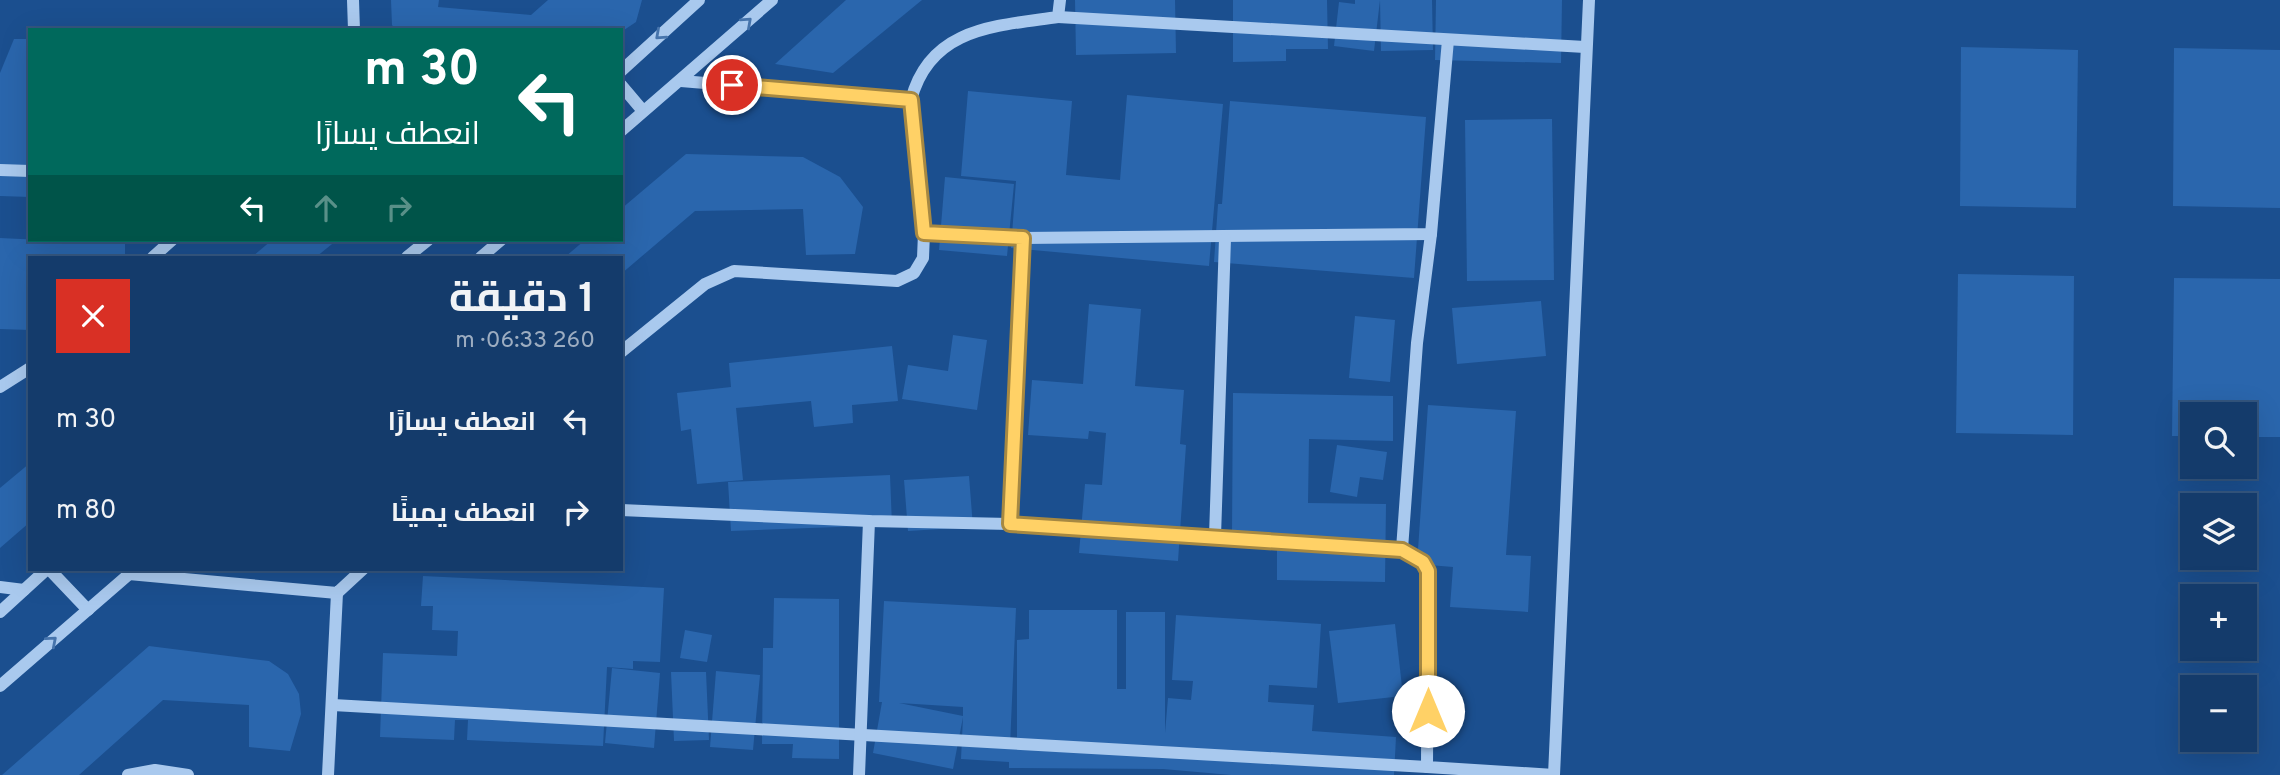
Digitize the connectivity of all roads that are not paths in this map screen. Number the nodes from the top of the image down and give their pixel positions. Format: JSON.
{"nodes":[{"id":1,"x":354,"y":0,"type":"edge"},
{"id":2,"x":699,"y":0,"type":"edge"},
{"id":3,"x":772,"y":0,"type":"edge"},
{"id":4,"x":1060,"y":0,"type":"edge"},
{"id":5,"x":1588,"y":0,"type":"edge"},
{"id":6,"x":1058,"y":17,"type":"junction"},
{"id":7,"x":354,"y":28,"type":"edge"},
{"id":8,"x":1448,"y":40,"type":"junction"},
{"id":9,"x":1584,"y":47,"type":"junction"},
{"id":10,"x":623,"y":69,"type":"edge"},
{"id":11,"x":681,"y":80,"type":"junction"},
{"id":12,"x":623,"y":87,"type":"edge"},
{"id":13,"x":911,"y":100,"type":"junction"},
{"id":14,"x":643,"y":111,"type":"junction"},
{"id":15,"x":623,"y":129,"type":"edge"},
{"id":16,"x":0,"y":170,"type":"edge"},
{"id":17,"x":28,"y":171,"type":"edge"},
{"id":18,"x":924,"y":233,"type":"junction"},
{"id":19,"x":1431,"y":234,"type":"junction"},
{"id":20,"x":1023,"y":238,"type":"junction"},
{"id":21,"x":1225,"y":239,"type":"junction"},
{"id":22,"x":170,"y":242,"type":"edge"},
{"id":23,"x":426,"y":242,"type":"edge"},
{"id":24,"x":499,"y":242,"type":"edge"},
{"id":25,"x":154,"y":256,"type":"edge"},
{"id":26,"x":408,"y":256,"type":"edge"},
{"id":27,"x":482,"y":256,"type":"edge"},
{"id":28,"x":623,"y":350,"type":"edge"},
{"id":29,"x":28,"y":369,"type":"edge"},
{"id":30,"x":0,"y":387,"type":"edge"},
{"id":31,"x":623,"y":510,"type":"edge"},
{"id":32,"x":869,"y":521,"type":"junction"},
{"id":33,"x":1010,"y":524,"type":"junction"},
{"id":34,"x":1215,"y":536,"type":"junction"},
{"id":35,"x":1402,"y":550,"type":"junction"},
{"id":36,"x":46,"y":571,"type":"edge"},
{"id":37,"x":50,"y":571,"type":"edge"},
{"id":38,"x":361,"y":571,"type":"edge"},
{"id":39,"x":133,"y":572,"type":"edge"},
{"id":40,"x":0,"y":587,"type":"edge"},
{"id":41,"x":24,"y":590,"type":"junction"},
{"id":42,"x":337,"y":593,"type":"junction"},
{"id":43,"x":88,"y":610,"type":"junction"},
{"id":44,"x":0,"y":611,"type":"edge"},
{"id":45,"x":0,"y":686,"type":"edge"},
{"id":46,"x":333,"y":705,"type":"junction"},
{"id":47,"x":860,"y":736,"type":"junction"},
{"id":48,"x":1427,"y":767,"type":"junction"},
{"id":49,"x":128,"y":775,"type":"edge"},
{"id":50,"x":188,"y":775,"type":"edge"},
{"id":51,"x":328,"y":775,"type":"edge"},
{"id":52,"x":859,"y":775,"type":"edge"},
{"id":53,"x":1554,"y":775,"type":"edge"}],
"edges":[{"from":1,"to":7,"type":"street"},
{"from":2,"to":10,"type":"street","one_way":true},
{"from":11,"to":3,"type":"street","one_way":true},
{"from":4,"to":6,"type":"street"},
{"from":5,"to":9,"type":"street"},
{"from":6,"to":8,"type":"street"},
{"from":6,"to":13,"type":"street"},
{"from":8,"to":9,"type":"street"},
{"from":8,"to":19,"type":"street"},
{"from":9,"to":53,"type":"street"},
{"from":11,"to":13,"type":"street"},
{"from":11,"to":14,"type":"street"},
{"from":12,"to":14,"type":"street"},
{"from":13,"to":18,"type":"street"},
{"from":14,"to":15,"type":"street"},
{"from":16,"to":17,"type":"street"},
{"from":18,"to":20,"type":"street"},
{"from":18,"to":28,"type":"street"},
{"from":19,"to":21,"type":"street"},
{"from":19,"to":35,"type":"street"},
{"from":20,"to":21,"type":"street"},
{"from":20,"to":33,"type":"street"},
{"from":21,"to":34,"type":"street"},
{"from":22,"to":25,"type":"street"},
{"from":23,"to":26,"type":"street"},
{"from":24,"to":27,"type":"street"},
{"from":29,"to":30,"type":"street"},
{"from":31,"to":32,"type":"street"},
{"from":32,"to":33,"type":"street"},
{"from":32,"to":47,"type":"street"},
{"from":33,"to":34,"type":"street"},
{"from":34,"to":35,"type":"street"},
{"from":35,"to":48,"type":"street"},
{"from":36,"to":41,"type":"street"},
{"from":37,"to":43,"type":"street"},
{"from":38,"to":42,"type":"street"},
{"from":39,"to":42,"type":"street"},
{"from":39,"to":43,"type":"street"},
{"from":40,"to":41,"type":"street"},
{"from":41,"to":44,"type":"street"},
{"from":42,"to":46,"type":"street"},
{"from":45,"to":43,"type":"street","one_way":true},
{"from":46,"to":47,"type":"street"},
{"from":46,"to":51,"type":"street"},
{"from":47,"to":48,"type":"street"},
{"from":47,"to":52,"type":"street"},
{"from":48,"to":53,"type":"street"},
{"from":49,"to":50,"type":"street"}]}
